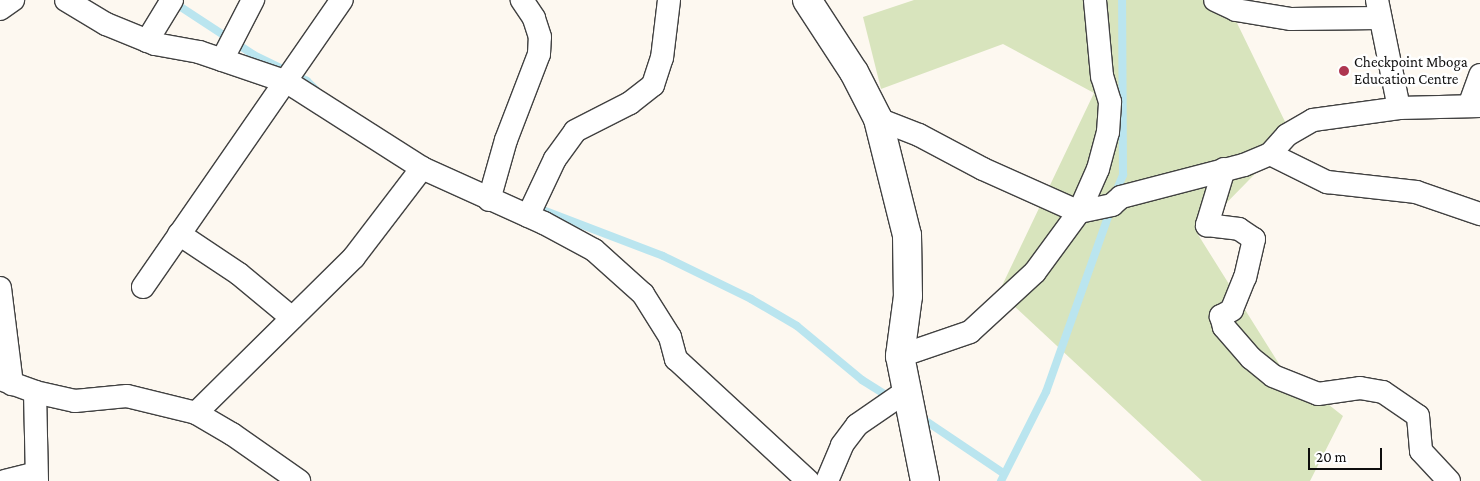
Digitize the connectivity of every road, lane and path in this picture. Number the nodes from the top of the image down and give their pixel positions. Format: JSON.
{"nodes":[{"id":1,"x":13,"y":0,"type":"edge"},
{"id":2,"x":66,"y":0,"type":"edge"},
{"id":3,"x":172,"y":0,"type":"edge"},
{"id":4,"x":253,"y":0,"type":"edge"},
{"id":5,"x":342,"y":0,"type":"edge"},
{"id":6,"x":522,"y":0,"type":"edge"},
{"id":7,"x":669,"y":0,"type":"edge"},
{"id":8,"x":807,"y":0,"type":"edge"},
{"id":9,"x":1095,"y":0,"type":"edge"},
{"id":10,"x":1214,"y":0,"type":"edge"},
{"id":11,"x":0,"y":9,"type":"edge"},
{"id":12,"x":1378,"y":9,"type":"edge"},
{"id":13,"x":147,"y":41,"type":"junction"},
{"id":14,"x":222,"y":60,"type":"junction"},
{"id":15,"x":1480,"y":75,"type":"edge"},
{"id":16,"x":287,"y":82,"type":"junction"},
{"id":17,"x":1475,"y":106,"type":"edge"},
{"id":18,"x":1399,"y":108,"type":"junction"},
{"id":19,"x":878,"y":119,"type":"junction"},
{"id":20,"x":1270,"y":154,"type":"junction"},
{"id":21,"x":422,"y":168,"type":"junction"},
{"id":22,"x":1224,"y":169,"type":"junction"},
{"id":23,"x":489,"y":200,"type":"junction"},
{"id":24,"x":1079,"y":212,"type":"junction"},
{"id":25,"x":1480,"y":214,"type":"edge"},
{"id":26,"x":528,"y":216,"type":"junction"},
{"id":27,"x":179,"y":234,"type":"junction"},
{"id":28,"x":143,"y":287,"type":"dead end"},
{"id":29,"x":0,"y":288,"type":"edge"},
{"id":30,"x":292,"y":318,"type":"junction"},
{"id":31,"x":900,"y":356,"type":"junction"},
{"id":32,"x":6,"y":381,"type":"edge"},
{"id":33,"x":35,"y":392,"type":"junction"},
{"id":34,"x":905,"y":392,"type":"junction"},
{"id":35,"x":196,"y":413,"type":"junction"},
{"id":36,"x":37,"y":477,"type":"edge"},
{"id":37,"x":5,"y":481,"type":"edge"},
{"id":38,"x":299,"y":481,"type":"edge"},
{"id":39,"x":808,"y":481,"type":"edge"},
{"id":40,"x":827,"y":481,"type":"edge"},
{"id":41,"x":925,"y":481,"type":"edge"},
{"id":42,"x":1449,"y":481,"type":"edge"}],
"edges":[{"from":1,"to":11,"type":"street"},
{"from":2,"to":13,"type":"street"},
{"from":3,"to":13,"type":"street"},
{"from":4,"to":14,"type":"street"},
{"from":5,"to":16,"type":"street"},
{"from":6,"to":23,"type":"street"},
{"from":7,"to":26,"type":"street"},
{"from":8,"to":19,"type":"street"},
{"from":9,"to":24,"type":"street"},
{"from":10,"to":12,"type":"street"},
{"from":12,"to":18,"type":"street"},
{"from":13,"to":14,"type":"street"},
{"from":14,"to":16,"type":"street"},
{"from":15,"to":17,"type":"street"},
{"from":16,"to":21,"type":"street"},
{"from":16,"to":27,"type":"street"},
{"from":17,"to":18,"type":"street"},
{"from":18,"to":20,"type":"street"},
{"from":19,"to":24,"type":"street"},
{"from":19,"to":31,"type":"street"},
{"from":20,"to":22,"type":"street"},
{"from":20,"to":25,"type":"street"},
{"from":21,"to":23,"type":"street"},
{"from":21,"to":30,"type":"street"},
{"from":22,"to":24,"type":"street"},
{"from":22,"to":42,"type":"street"},
{"from":23,"to":26,"type":"street"},
{"from":24,"to":31,"type":"street"},
{"from":26,"to":39,"type":"street"},
{"from":27,"to":28,"type":"street"},
{"from":27,"to":30,"type":"street"},
{"from":29,"to":32,"type":"street"},
{"from":30,"to":35,"type":"street"},
{"from":31,"to":34,"type":"street"},
{"from":32,"to":33,"type":"street"},
{"from":33,"to":35,"type":"street"},
{"from":33,"to":36,"type":"street"},
{"from":34,"to":40,"type":"street"},
{"from":34,"to":41,"type":"street"},
{"from":35,"to":38,"type":"street"},
{"from":36,"to":37,"type":"street"}]}
